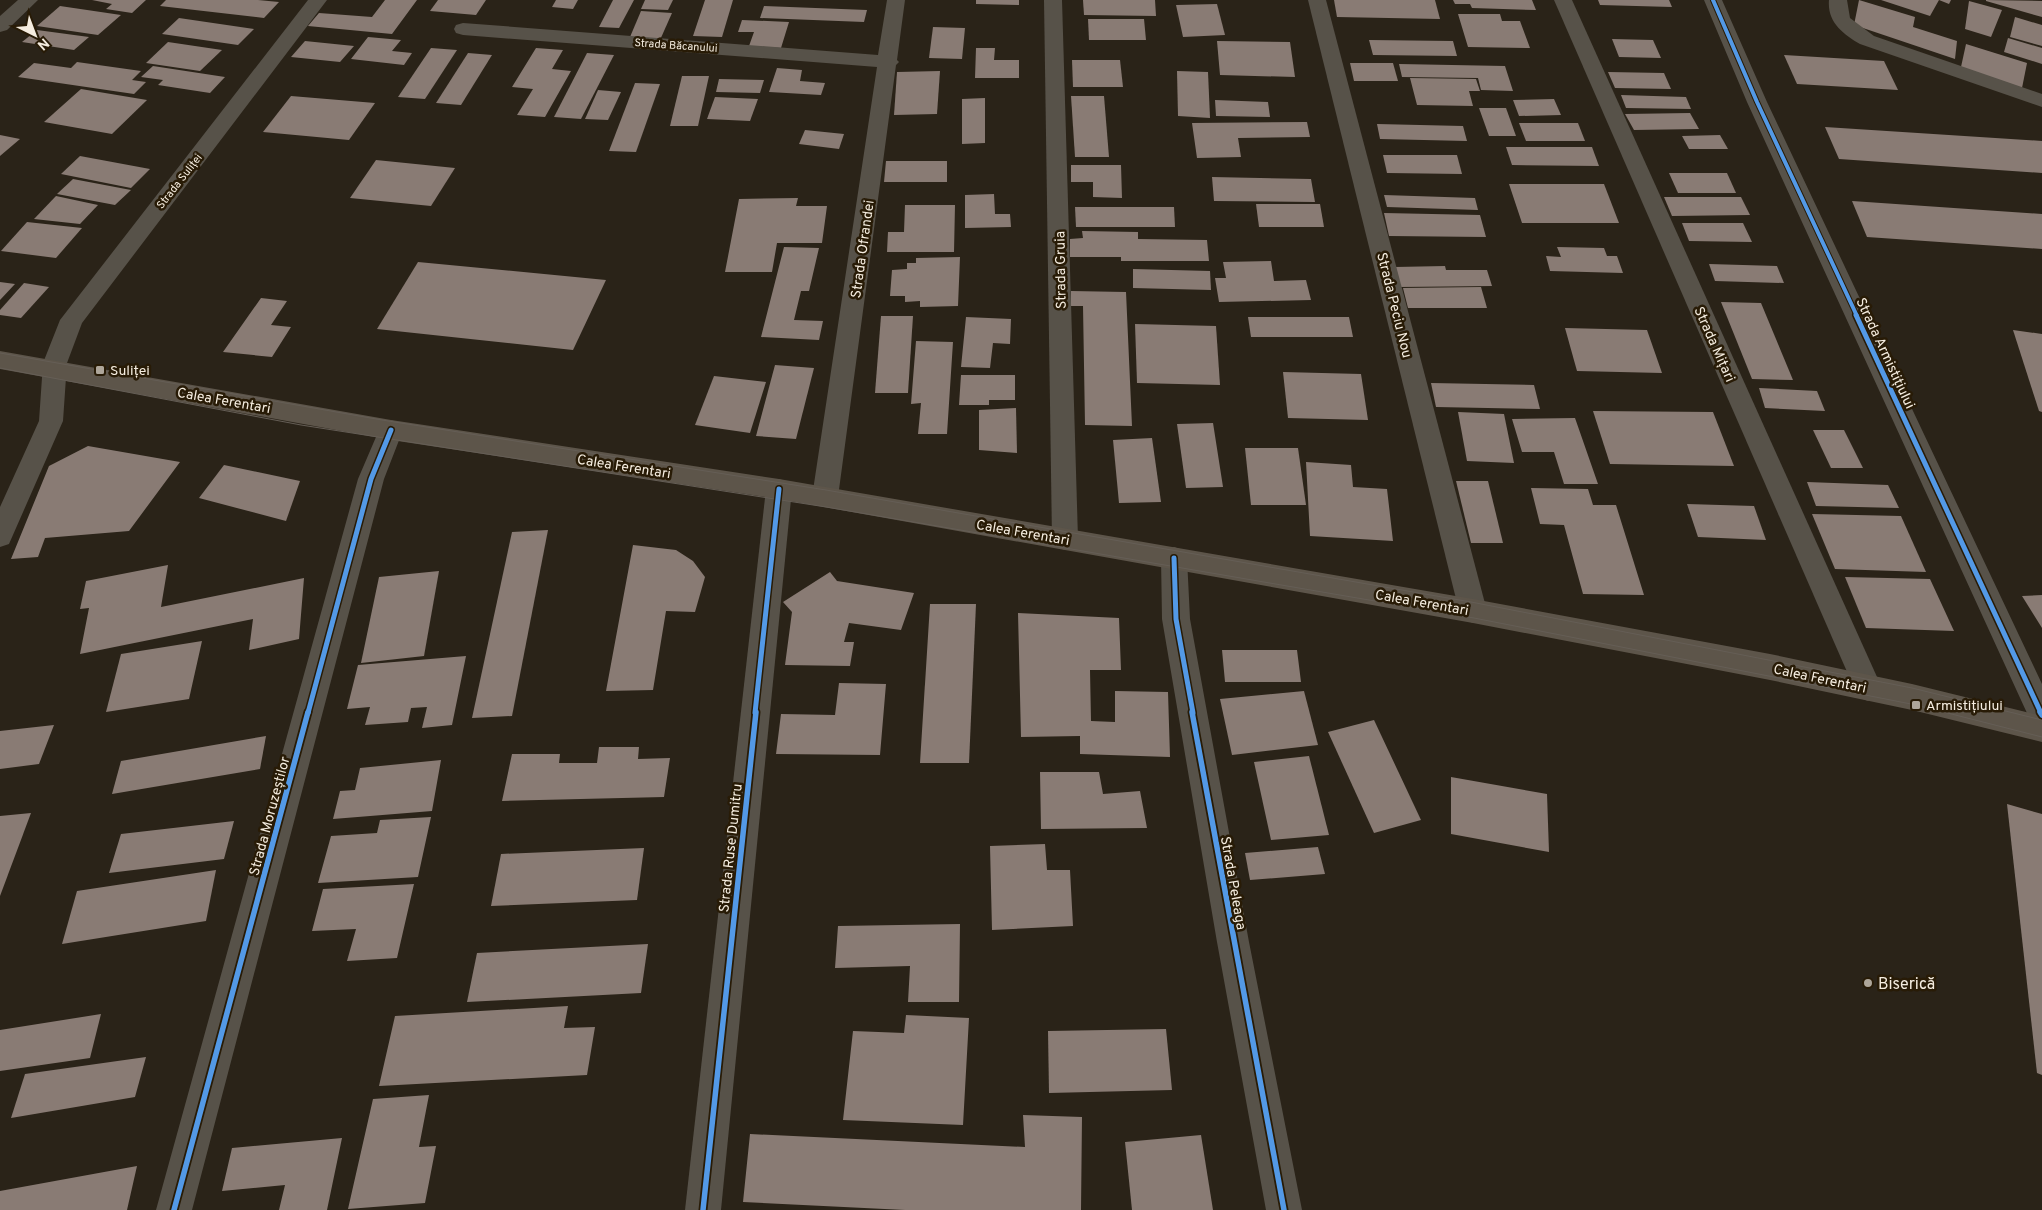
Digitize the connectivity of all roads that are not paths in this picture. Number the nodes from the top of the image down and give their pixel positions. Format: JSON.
{"nodes":[{"id":1,"x":29,"y":0,"type":"edge"},
{"id":2,"x":318,"y":0,"type":"edge"},
{"id":3,"x":896,"y":0,"type":"edge"},
{"id":4,"x":1053,"y":0,"type":"edge"},
{"id":5,"x":1317,"y":0,"type":"edge"},
{"id":6,"x":1563,"y":0,"type":"edge"},
{"id":7,"x":1713,"y":0,"type":"edge"},
{"id":8,"x":1838,"y":0,"type":"edge"},
{"id":9,"x":0,"y":26,"type":"edge"},
{"id":10,"x":462,"y":29,"type":"dead end"},
{"id":11,"x":889,"y":62,"type":"junction"},
{"id":12,"x":2042,"y":101,"type":"edge"},
{"id":13,"x":0,"y":360,"type":"edge"},
{"id":14,"x":55,"y":370,"type":"junction"},
{"id":15,"x":391,"y":430,"type":"junction"},
{"id":16,"x":779,"y":489,"type":"junction"},
{"id":17,"x":825,"y":497,"type":"junction"},
{"id":18,"x":0,"y":536,"type":"edge"},
{"id":19,"x":1065,"y":539,"type":"junction"},
{"id":20,"x":1174,"y":558,"type":"junction"},
{"id":21,"x":1473,"y":610,"type":"junction"},
{"id":22,"x":1868,"y":688,"type":"junction"},
{"id":23,"x":2042,"y":715,"type":"edge"},
{"id":24,"x":2042,"y":729,"type":"edge"},
{"id":25,"x":174,"y":1210,"type":"edge"},
{"id":26,"x":703,"y":1210,"type":"edge"},
{"id":27,"x":1284,"y":1210,"type":"edge"}],
"edges":[{"from":1,"to":9,"type":"street"},
{"from":2,"to":14,"type":"street","name":"Strada Suliței"},
{"from":3,"to":11,"type":"street","name":"Strada Ofrandei"},
{"from":4,"to":19,"type":"street","name":"Strada Gruia"},
{"from":5,"to":21,"type":"street","name":"Strada Peciu Nou"},
{"from":6,"to":22,"type":"street","name":"Strada Mițari"},
{"from":7,"to":23,"type":"street","name":"Strada Armistițiului"},
{"from":8,"to":12,"type":"street"},
{"from":10,"to":11,"type":"street","name":"Strada Băcanului"},
{"from":11,"to":17,"type":"street","name":"Strada Ofrandei"},
{"from":13,"to":14,"type":"main road","name":"Calea Ferentari"},
{"from":14,"to":15,"type":"main road","name":"Calea Ferentari"},
{"from":14,"to":18,"type":"street","name":"Strada Suliței"},
{"from":15,"to":16,"type":"main road","name":"Calea Ferentari"},
{"from":15,"to":25,"type":"street","name":"Strada Moruzeștilor"},
{"from":16,"to":17,"type":"main road","name":"Calea Ferentari"},
{"from":16,"to":26,"type":"street","name":"Strada Ruse Dumitru"},
{"from":17,"to":19,"type":"main road","name":"Calea Ferentari"},
{"from":19,"to":20,"type":"main road","name":"Calea Ferentari"},
{"from":20,"to":21,"type":"main road","name":"Calea Ferentari"},
{"from":20,"to":27,"type":"street","name":"Strada Peleaga"},
{"from":21,"to":22,"type":"main road","name":"Calea Ferentari"},
{"from":22,"to":24,"type":"main road","name":"Calea Ferentari"}]}
